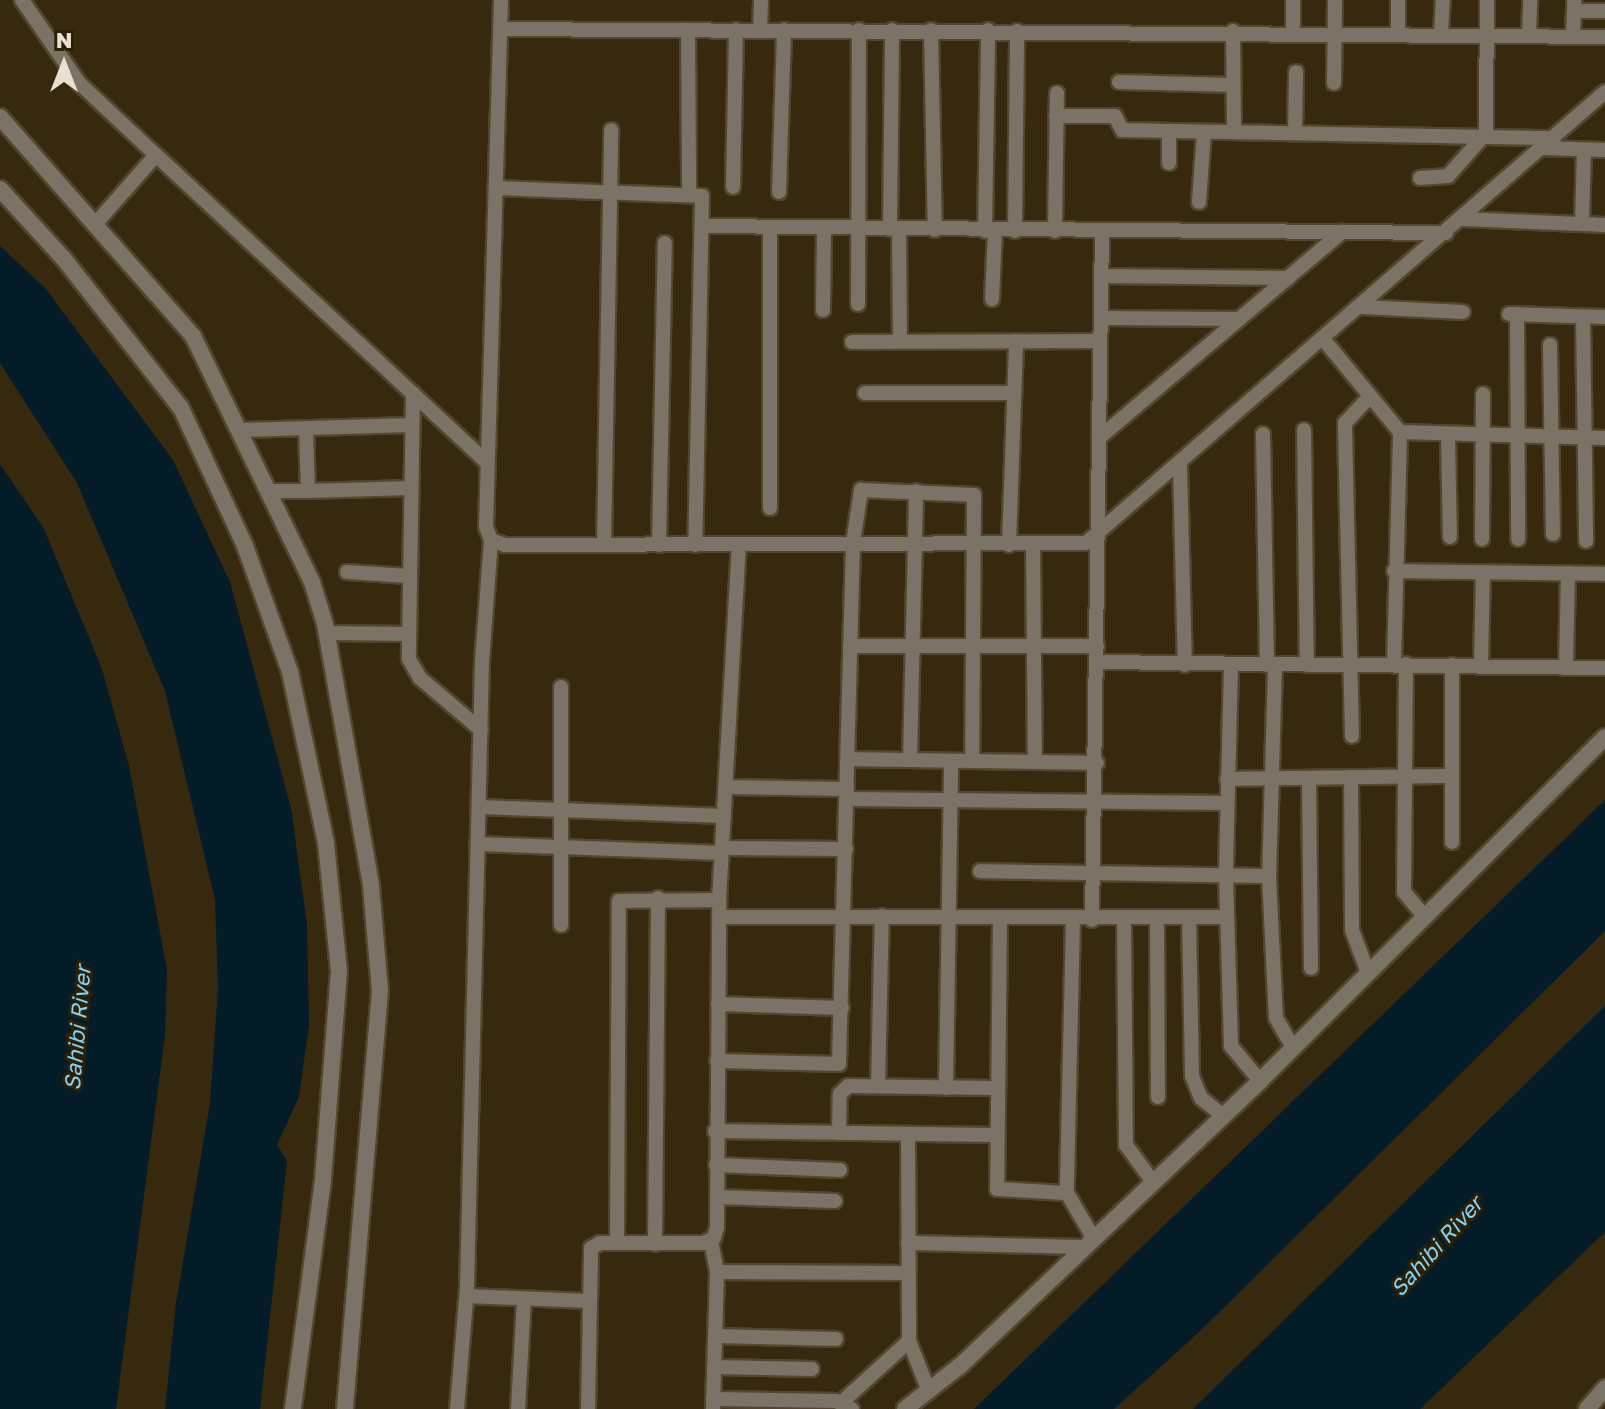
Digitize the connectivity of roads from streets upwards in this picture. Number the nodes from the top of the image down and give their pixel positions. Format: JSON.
{"nodes":[{"id":1,"x":22,"y":0,"type":"edge"},
{"id":2,"x":501,"y":0,"type":"edge"},
{"id":3,"x":761,"y":0,"type":"edge"},
{"id":4,"x":1293,"y":0,"type":"edge"},
{"id":5,"x":1335,"y":0,"type":"edge"},
{"id":6,"x":1398,"y":0,"type":"edge"},
{"id":7,"x":1443,"y":0,"type":"edge"},
{"id":8,"x":1487,"y":0,"type":"edge"},
{"id":9,"x":1530,"y":0,"type":"edge"},
{"id":10,"x":1574,"y":5,"type":"edge"},
{"id":11,"x":1605,"y":11,"type":"edge"},
{"id":12,"x":500,"y":29,"type":"junction"},
{"id":13,"x":688,"y":30,"type":"junction"},
{"id":14,"x":736,"y":30,"type":"junction"},
{"id":15,"x":760,"y":30,"type":"junction"},
{"id":16,"x":784,"y":30,"type":"junction"},
{"id":17,"x":859,"y":30,"type":"junction"},
{"id":18,"x":892,"y":30,"type":"junction"},
{"id":19,"x":931,"y":30,"type":"junction"},
{"id":20,"x":988,"y":30,"type":"junction"},
{"id":21,"x":1017,"y":31,"type":"junction"},
{"id":22,"x":1233,"y":31,"type":"junction"},
{"id":23,"x":1293,"y":32,"type":"junction"},
{"id":24,"x":1334,"y":32,"type":"junction"},
{"id":25,"x":1398,"y":33,"type":"junction"},
{"id":26,"x":1441,"y":34,"type":"junction"},
{"id":27,"x":1487,"y":35,"type":"junction"},
{"id":28,"x":1529,"y":36,"type":"junction"},
{"id":29,"x":1573,"y":37,"type":"junction"},
{"id":30,"x":1605,"y":37,"type":"edge"},
{"id":31,"x":1296,"y":72,"type":"dead end"},
{"id":32,"x":1119,"y":82,"type":"dead end"},
{"id":33,"x":1334,"y":83,"type":"dead end"},
{"id":34,"x":1233,"y":85,"type":"junction"},
{"id":35,"x":1605,"y":92,"type":"edge"},
{"id":36,"x":1057,"y":93,"type":"dead end"},
{"id":37,"x":1056,"y":116,"type":"junction"},
{"id":38,"x":0,"y":117,"type":"edge"},
{"id":39,"x":611,"y":130,"type":"dead end"},
{"id":40,"x":1169,"y":132,"type":"junction"},
{"id":41,"x":1234,"y":132,"type":"junction"},
{"id":42,"x":1295,"y":132,"type":"junction"},
{"id":43,"x":1204,"y":133,"type":"junction"},
{"id":44,"x":1486,"y":133,"type":"junction"},
{"id":45,"x":1554,"y":138,"type":"junction"},
{"id":46,"x":1542,"y":148,"type":"junction"},
{"id":47,"x":1584,"y":150,"type":"junction"},
{"id":48,"x":1605,"y":150,"type":"edge"},
{"id":49,"x":156,"y":155,"type":"junction"},
{"id":50,"x":1169,"y":163,"type":"dead end"},
{"id":51,"x":1420,"y":178,"type":"dead end"},
{"id":52,"x":733,"y":187,"type":"dead end"},
{"id":53,"x":496,"y":188,"type":"junction"},
{"id":54,"x":0,"y":189,"type":"edge"},
{"id":55,"x":610,"y":192,"type":"junction"},
{"id":56,"x":779,"y":192,"type":"dead end"},
{"id":57,"x":689,"y":193,"type":"junction"},
{"id":58,"x":1199,"y":202,"type":"dead end"},
{"id":59,"x":1462,"y":219,"type":"junction"},
{"id":60,"x":97,"y":222,"type":"junction"},
{"id":61,"x":1582,"y":224,"type":"junction"},
{"id":62,"x":1605,"y":225,"type":"edge"},
{"id":63,"x":702,"y":226,"type":"junction"},
{"id":64,"x":770,"y":227,"type":"junction"},
{"id":65,"x":824,"y":228,"type":"junction"},
{"id":66,"x":859,"y":228,"type":"junction"},
{"id":67,"x":894,"y":229,"type":"junction"},
{"id":68,"x":935,"y":230,"type":"junction"},
{"id":69,"x":990,"y":231,"type":"junction"},
{"id":70,"x":1015,"y":231,"type":"junction"},
{"id":71,"x":1055,"y":231,"type":"junction"},
{"id":72,"x":1102,"y":231,"type":"junction"},
{"id":73,"x":1342,"y":232,"type":"junction"},
{"id":74,"x":1446,"y":233,"type":"junction"},
{"id":75,"x":665,"y":243,"type":"dead end"},
{"id":76,"x":1101,"y":276,"type":"junction"},
{"id":77,"x":1288,"y":278,"type":"junction"},
{"id":78,"x":992,"y":299,"type":"dead end"},
{"id":79,"x":858,"y":304,"type":"dead end"},
{"id":80,"x":1362,"y":307,"type":"junction"},
{"id":81,"x":823,"y":310,"type":"dead end"},
{"id":82,"x":1463,"y":312,"type":"dead end"},
{"id":83,"x":1583,"y":317,"type":"junction"},
{"id":84,"x":1605,"y":317,"type":"edge"},
{"id":85,"x":1101,"y":318,"type":"junction"},
{"id":86,"x":1239,"y":319,"type":"junction"},
{"id":87,"x":1324,"y":340,"type":"junction"},
{"id":88,"x":900,"y":341,"type":"junction"},
{"id":89,"x":1016,"y":341,"type":"junction"},
{"id":90,"x":1100,"y":341,"type":"junction"},
{"id":91,"x":852,"y":342,"type":"dead end"},
{"id":92,"x":1550,"y":345,"type":"dead end"},
{"id":93,"x":413,"y":393,"type":"junction"},
{"id":94,"x":865,"y":393,"type":"dead end"},
{"id":95,"x":1014,"y":393,"type":"junction"},
{"id":96,"x":1483,"y":394,"type":"dead end"},
{"id":97,"x":1369,"y":397,"type":"junction"},
{"id":98,"x":412,"y":425,"type":"junction"},
{"id":99,"x":306,"y":428,"type":"junction"},
{"id":100,"x":241,"y":430,"type":"junction"},
{"id":101,"x":1304,"y":430,"type":"dead end"},
{"id":102,"x":1400,"y":432,"type":"junction"},
{"id":103,"x":1263,"y":434,"type":"dead end"},
{"id":104,"x":1448,"y":437,"type":"junction"},
{"id":105,"x":1552,"y":437,"type":"junction"},
{"id":106,"x":1099,"y":438,"type":"junction"},
{"id":107,"x":1482,"y":438,"type":"junction"},
{"id":108,"x":1517,"y":438,"type":"junction"},
{"id":109,"x":1585,"y":438,"type":"junction"},
{"id":110,"x":1605,"y":438,"type":"edge"},
{"id":111,"x":487,"y":463,"type":"junction"},
{"id":112,"x":1180,"y":466,"type":"junction"},
{"id":113,"x":411,"y":488,"type":"junction"},
{"id":114,"x":269,"y":491,"type":"junction"},
{"id":115,"x":308,"y":491,"type":"junction"},
{"id":116,"x":916,"y":491,"type":"junction"},
{"id":117,"x":770,"y":508,"type":"dead end"},
{"id":118,"x":1553,"y":534,"type":"dead end"},
{"id":119,"x":1098,"y":537,"type":"junction"},
{"id":120,"x":1450,"y":537,"type":"dead end"},
{"id":121,"x":1482,"y":539,"type":"dead end"},
{"id":122,"x":1518,"y":539,"type":"dead end"},
{"id":123,"x":491,"y":540,"type":"junction"},
{"id":124,"x":1586,"y":541,"type":"dead end"},
{"id":125,"x":853,"y":543,"type":"junction"},
{"id":126,"x":914,"y":543,"type":"junction"},
{"id":127,"x":604,"y":545,"type":"junction"},
{"id":128,"x":659,"y":545,"type":"junction"},
{"id":129,"x":695,"y":545,"type":"junction"},
{"id":130,"x":739,"y":545,"type":"junction"},
{"id":131,"x":974,"y":545,"type":"junction"},
{"id":132,"x":1009,"y":545,"type":"junction"},
{"id":133,"x":1033,"y":545,"type":"junction"},
{"id":134,"x":1394,"y":571,"type":"junction"},
{"id":135,"x":347,"y":572,"type":"dead end"},
{"id":136,"x":1483,"y":572,"type":"junction"},
{"id":137,"x":1568,"y":573,"type":"junction"},
{"id":138,"x":1605,"y":574,"type":"edge"},
{"id":139,"x":408,"y":576,"type":"junction"},
{"id":140,"x":327,"y":633,"type":"junction"},
{"id":141,"x":409,"y":634,"type":"junction"},
{"id":142,"x":850,"y":646,"type":"junction"},
{"id":143,"x":912,"y":646,"type":"junction"},
{"id":144,"x":973,"y":646,"type":"junction"},
{"id":145,"x":1034,"y":646,"type":"junction"},
{"id":146,"x":1097,"y":646,"type":"junction"},
{"id":147,"x":1097,"y":662,"type":"junction"},
{"id":148,"x":1353,"y":664,"type":"junction"},
{"id":149,"x":1400,"y":664,"type":"junction"},
{"id":150,"x":1185,"y":665,"type":"junction"},
{"id":151,"x":1231,"y":665,"type":"junction"},
{"id":152,"x":1271,"y":665,"type":"junction"},
{"id":153,"x":1307,"y":665,"type":"junction"},
{"id":154,"x":1452,"y":665,"type":"junction"},
{"id":155,"x":1481,"y":665,"type":"junction"},
{"id":156,"x":1566,"y":668,"type":"junction"},
{"id":157,"x":1605,"y":668,"type":"edge"},
{"id":158,"x":561,"y":687,"type":"dead end"},
{"id":159,"x":481,"y":730,"type":"junction"},
{"id":160,"x":1352,"y":736,"type":"dead end"},
{"id":161,"x":1605,"y":737,"type":"edge"},
{"id":162,"x":848,"y":759,"type":"junction"},
{"id":163,"x":910,"y":760,"type":"junction"},
{"id":164,"x":951,"y":761,"type":"junction"},
{"id":165,"x":972,"y":761,"type":"junction"},
{"id":166,"x":1035,"y":762,"type":"junction"},
{"id":167,"x":1097,"y":763,"type":"junction"},
{"id":168,"x":1452,"y":776,"type":"junction"},
{"id":169,"x":1351,"y":777,"type":"junction"},
{"id":170,"x":1405,"y":777,"type":"junction"},
{"id":171,"x":1309,"y":778,"type":"junction"},
{"id":172,"x":1227,"y":779,"type":"junction"},
{"id":173,"x":1274,"y":779,"type":"junction"},
{"id":174,"x":726,"y":787,"type":"junction"},
{"id":175,"x":847,"y":794,"type":"junction"},
{"id":176,"x":950,"y":801,"type":"junction"},
{"id":177,"x":1096,"y":803,"type":"junction"},
{"id":178,"x":1226,"y":803,"type":"junction"},
{"id":179,"x":479,"y":807,"type":"junction"},
{"id":180,"x":560,"y":810,"type":"junction"},
{"id":181,"x":724,"y":816,"type":"junction"},
{"id":182,"x":1452,"y":842,"type":"dead end"},
{"id":183,"x":478,"y":844,"type":"junction"},
{"id":184,"x":562,"y":847,"type":"junction"},
{"id":185,"x":846,"y":849,"type":"junction"},
{"id":186,"x":722,"y":851,"type":"junction"},
{"id":187,"x":980,"y":871,"type":"dead end"},
{"id":188,"x":1094,"y":874,"type":"junction"},
{"id":189,"x":1226,"y":876,"type":"junction"},
{"id":190,"x":1269,"y":876,"type":"junction"},
{"id":191,"x":658,"y":898,"type":"junction"},
{"id":192,"x":719,"y":900,"type":"junction"},
{"id":193,"x":844,"y":916,"type":"junction"},
{"id":194,"x":882,"y":916,"type":"junction"},
{"id":195,"x":719,"y":917,"type":"junction"},
{"id":196,"x":947,"y":917,"type":"junction"},
{"id":197,"x":1189,"y":917,"type":"junction"},
{"id":198,"x":1227,"y":917,"type":"junction"},
{"id":199,"x":1425,"y":917,"type":"junction"},
{"id":200,"x":1000,"y":918,"type":"junction"},
{"id":201,"x":1157,"y":918,"type":"junction"},
{"id":202,"x":1073,"y":919,"type":"junction"},
{"id":203,"x":1124,"y":919,"type":"junction"},
{"id":204,"x":1092,"y":920,"type":"junction"},
{"id":205,"x":561,"y":925,"type":"dead end"},
{"id":206,"x":1311,"y":968,"type":"dead end"},
{"id":207,"x":1368,"y":973,"type":"junction"},
{"id":208,"x":718,"y":1004,"type":"junction"},
{"id":209,"x":842,"y":1008,"type":"junction"},
{"id":210,"x":1293,"y":1047,"type":"junction"},
{"id":211,"x":717,"y":1061,"type":"junction"},
{"id":212,"x":1260,"y":1081,"type":"junction"},
{"id":213,"x":878,"y":1086,"type":"junction"},
{"id":214,"x":946,"y":1088,"type":"junction"},
{"id":215,"x":994,"y":1088,"type":"junction"},
{"id":216,"x":1158,"y":1097,"type":"dead end"},
{"id":217,"x":1223,"y":1116,"type":"junction"},
{"id":218,"x":715,"y":1131,"type":"junction"},
{"id":219,"x":839,"y":1133,"type":"junction"},
{"id":220,"x":908,"y":1134,"type":"junction"},
{"id":221,"x":994,"y":1135,"type":"junction"},
{"id":222,"x":716,"y":1165,"type":"junction"},
{"id":223,"x":840,"y":1170,"type":"dead end"},
{"id":224,"x":1153,"y":1182,"type":"junction"},
{"id":225,"x":1067,"y":1193,"type":"junction"},
{"id":226,"x":717,"y":1197,"type":"junction"},
{"id":227,"x":835,"y":1201,"type":"dead end"},
{"id":228,"x":711,"y":1241,"type":"junction"},
{"id":229,"x":617,"y":1243,"type":"junction"},
{"id":230,"x":908,"y":1243,"type":"junction"},
{"id":231,"x":1090,"y":1243,"type":"junction"},
{"id":232,"x":655,"y":1244,"type":"junction"},
{"id":233,"x":717,"y":1272,"type":"junction"},
{"id":234,"x":908,"y":1273,"type":"junction"},
{"id":235,"x":467,"y":1296,"type":"junction"},
{"id":236,"x":524,"y":1299,"type":"junction"},
{"id":237,"x":588,"y":1301,"type":"junction"},
{"id":238,"x":716,"y":1336,"type":"junction"},
{"id":239,"x":836,"y":1339,"type":"dead end"},
{"id":240,"x":909,"y":1341,"type":"junction"},
{"id":241,"x":714,"y":1367,"type":"junction"},
{"id":242,"x":812,"y":1369,"type":"dead end"},
{"id":243,"x":1605,"y":1388,"type":"edge"},
{"id":244,"x":928,"y":1389,"type":"junction"},
{"id":245,"x":713,"y":1404,"type":"edge"},
{"id":246,"x":847,"y":1406,"type":"edge"},
{"id":247,"x":293,"y":1409,"type":"edge"},
{"id":248,"x":345,"y":1409,"type":"edge"},
{"id":249,"x":457,"y":1409,"type":"edge"},
{"id":250,"x":518,"y":1409,"type":"edge"},
{"id":251,"x":588,"y":1409,"type":"edge"},
{"id":252,"x":905,"y":1409,"type":"edge"},
{"id":253,"x":1587,"y":1409,"type":"edge"}],
"edges":[{"from":1,"to":49,"type":"street"},
{"from":2,"to":12,"type":"street"},
{"from":3,"to":15,"type":"street"},
{"from":4,"to":23,"type":"street"},
{"from":5,"to":24,"type":"street"},
{"from":6,"to":25,"type":"street"},
{"from":7,"to":26,"type":"street"},
{"from":8,"to":27,"type":"street"},
{"from":9,"to":28,"type":"street"},
{"from":10,"to":11,"type":"street"},
{"from":10,"to":29,"type":"street"},
{"from":12,"to":13,"type":"street"},
{"from":12,"to":53,"type":"street"},
{"from":13,"to":14,"type":"street"},
{"from":13,"to":57,"type":"street"},
{"from":14,"to":15,"type":"street"},
{"from":14,"to":52,"type":"street"},
{"from":15,"to":16,"type":"street"},
{"from":16,"to":17,"type":"street"},
{"from":16,"to":56,"type":"street"},
{"from":17,"to":18,"type":"street"},
{"from":17,"to":66,"type":"street"},
{"from":18,"to":19,"type":"street"},
{"from":18,"to":67,"type":"street"},
{"from":19,"to":20,"type":"street"},
{"from":19,"to":68,"type":"street"},
{"from":20,"to":21,"type":"street"},
{"from":20,"to":69,"type":"street"},
{"from":21,"to":22,"type":"street"},
{"from":21,"to":70,"type":"street"},
{"from":22,"to":23,"type":"street"},
{"from":22,"to":34,"type":"street"},
{"from":23,"to":24,"type":"street"},
{"from":24,"to":25,"type":"street"},
{"from":24,"to":33,"type":"street"},
{"from":25,"to":26,"type":"street"},
{"from":26,"to":27,"type":"street"},
{"from":27,"to":28,"type":"street"},
{"from":27,"to":44,"type":"street"},
{"from":28,"to":29,"type":"street"},
{"from":29,"to":30,"type":"street"},
{"from":31,"to":42,"type":"street"},
{"from":32,"to":34,"type":"street"},
{"from":34,"to":41,"type":"street"},
{"from":35,"to":45,"type":"street"},
{"from":36,"to":37,"type":"street"},
{"from":37,"to":40,"type":"street"},
{"from":37,"to":71,"type":"street"},
{"from":38,"to":60,"type":"street"},
{"from":39,"to":55,"type":"street"},
{"from":40,"to":43,"type":"street"},
{"from":40,"to":50,"type":"street"},
{"from":41,"to":42,"type":"street"},
{"from":41,"to":43,"type":"street"},
{"from":42,"to":44,"type":"street"},
{"from":43,"to":58,"type":"street"},
{"from":44,"to":45,"type":"street"},
{"from":44,"to":51,"type":"street"},
{"from":45,"to":46,"type":"street"},
{"from":46,"to":47,"type":"street"},
{"from":46,"to":59,"type":"street"},
{"from":47,"to":48,"type":"street"},
{"from":47,"to":61,"type":"street"},
{"from":49,"to":60,"type":"street"},
{"from":49,"to":93,"type":"street"},
{"from":53,"to":55,"type":"street"},
{"from":53,"to":111,"type":"street"},
{"from":54,"to":247,"type":"street"},
{"from":55,"to":57,"type":"street"},
{"from":55,"to":127,"type":"street"},
{"from":57,"to":63,"type":"street"},
{"from":59,"to":61,"type":"street"},
{"from":59,"to":74,"type":"street"},
{"from":60,"to":100,"type":"street"},
{"from":61,"to":62,"type":"street"},
{"from":63,"to":64,"type":"street"},
{"from":63,"to":129,"type":"street"},
{"from":64,"to":65,"type":"street"},
{"from":64,"to":117,"type":"street"},
{"from":65,"to":66,"type":"street"},
{"from":65,"to":81,"type":"street"},
{"from":66,"to":67,"type":"street"},
{"from":66,"to":79,"type":"street"},
{"from":67,"to":68,"type":"street"},
{"from":67,"to":88,"type":"street"},
{"from":68,"to":69,"type":"street"},
{"from":69,"to":70,"type":"street"},
{"from":69,"to":78,"type":"street"},
{"from":70,"to":71,"type":"street"},
{"from":71,"to":72,"type":"street"},
{"from":72,"to":73,"type":"street"},
{"from":72,"to":76,"type":"street"},
{"from":73,"to":74,"type":"street"},
{"from":73,"to":77,"type":"street"},
{"from":74,"to":80,"type":"street"},
{"from":75,"to":128,"type":"street"},
{"from":76,"to":77,"type":"street"},
{"from":76,"to":85,"type":"street"},
{"from":77,"to":86,"type":"street"},
{"from":80,"to":82,"type":"street"},
{"from":80,"to":87,"type":"street"},
{"from":83,"to":84,"type":"street"},
{"from":83,"to":108,"type":"street"},
{"from":83,"to":109,"type":"street"},
{"from":85,"to":86,"type":"street"},
{"from":85,"to":90,"type":"street"},
{"from":86,"to":106,"type":"street"},
{"from":87,"to":97,"type":"street"},
{"from":87,"to":112,"type":"street"},
{"from":88,"to":89,"type":"street"},
{"from":88,"to":91,"type":"street"},
{"from":89,"to":90,"type":"street"},
{"from":89,"to":95,"type":"street"},
{"from":90,"to":106,"type":"street"},
{"from":92,"to":105,"type":"street"},
{"from":93,"to":98,"type":"street"},
{"from":93,"to":111,"type":"street"},
{"from":94,"to":95,"type":"street"},
{"from":95,"to":132,"type":"street"},
{"from":96,"to":107,"type":"street"},
{"from":97,"to":102,"type":"street"},
{"from":97,"to":148,"type":"street"},
{"from":98,"to":99,"type":"street"},
{"from":98,"to":113,"type":"street"},
{"from":99,"to":100,"type":"street"},
{"from":99,"to":115,"type":"street"},
{"from":100,"to":114,"type":"street"},
{"from":101,"to":153,"type":"street"},
{"from":102,"to":104,"type":"street"},
{"from":102,"to":134,"type":"street"},
{"from":103,"to":152,"type":"street"},
{"from":104,"to":107,"type":"street"},
{"from":104,"to":120,"type":"street"},
{"from":105,"to":108,"type":"street"},
{"from":105,"to":109,"type":"street"},
{"from":105,"to":118,"type":"street"},
{"from":106,"to":119,"type":"street"},
{"from":107,"to":108,"type":"street"},
{"from":107,"to":121,"type":"street"},
{"from":108,"to":122,"type":"street"},
{"from":109,"to":110,"type":"street"},
{"from":109,"to":124,"type":"street"},
{"from":111,"to":123,"type":"street"},
{"from":112,"to":119,"type":"street"},
{"from":112,"to":150,"type":"street"},
{"from":113,"to":115,"type":"street"},
{"from":113,"to":139,"type":"street"},
{"from":114,"to":115,"type":"street"},
{"from":114,"to":140,"type":"street"},
{"from":116,"to":125,"type":"street"},
{"from":116,"to":126,"type":"street"},
{"from":116,"to":131,"type":"street"},
{"from":119,"to":133,"type":"street"},
{"from":119,"to":146,"type":"street"},
{"from":123,"to":127,"type":"street"},
{"from":123,"to":159,"type":"street"},
{"from":125,"to":126,"type":"street"},
{"from":125,"to":130,"type":"street"},
{"from":125,"to":142,"type":"street"},
{"from":126,"to":131,"type":"street"},
{"from":126,"to":143,"type":"street"},
{"from":127,"to":128,"type":"street"},
{"from":128,"to":129,"type":"street"},
{"from":129,"to":130,"type":"street"},
{"from":130,"to":174,"type":"street"},
{"from":131,"to":132,"type":"street"},
{"from":131,"to":144,"type":"street"},
{"from":132,"to":133,"type":"street"},
{"from":133,"to":145,"type":"street"},
{"from":134,"to":136,"type":"street"},
{"from":134,"to":149,"type":"street"},
{"from":135,"to":139,"type":"street"},
{"from":136,"to":137,"type":"street"},
{"from":136,"to":155,"type":"street"},
{"from":137,"to":138,"type":"street"},
{"from":137,"to":156,"type":"street"},
{"from":139,"to":141,"type":"street"},
{"from":140,"to":141,"type":"street"},
{"from":140,"to":248,"type":"street"},
{"from":141,"to":159,"type":"street"},
{"from":142,"to":143,"type":"street"},
{"from":142,"to":162,"type":"street"},
{"from":143,"to":144,"type":"street"},
{"from":143,"to":163,"type":"street"},
{"from":144,"to":145,"type":"street"},
{"from":144,"to":165,"type":"street"},
{"from":145,"to":146,"type":"street"},
{"from":145,"to":166,"type":"street"},
{"from":146,"to":147,"type":"street"},
{"from":147,"to":150,"type":"street"},
{"from":147,"to":167,"type":"street"},
{"from":148,"to":149,"type":"street"},
{"from":148,"to":153,"type":"street"},
{"from":148,"to":160,"type":"street"},
{"from":149,"to":154,"type":"street"},
{"from":149,"to":170,"type":"street"},
{"from":150,"to":151,"type":"street"},
{"from":151,"to":152,"type":"street"},
{"from":151,"to":172,"type":"street"},
{"from":152,"to":153,"type":"street"},
{"from":152,"to":173,"type":"street"},
{"from":154,"to":155,"type":"street"},
{"from":154,"to":168,"type":"street"},
{"from":155,"to":156,"type":"street"},
{"from":156,"to":157,"type":"street"},
{"from":158,"to":180,"type":"street"},
{"from":159,"to":179,"type":"street"},
{"from":161,"to":199,"type":"street"},
{"from":162,"to":163,"type":"street"},
{"from":162,"to":175,"type":"street"},
{"from":163,"to":164,"type":"street"},
{"from":164,"to":165,"type":"street"},
{"from":164,"to":176,"type":"street"},
{"from":165,"to":166,"type":"street"},
{"from":166,"to":167,"type":"street"},
{"from":167,"to":177,"type":"street"},
{"from":168,"to":170,"type":"street"},
{"from":168,"to":182,"type":"street"},
{"from":169,"to":170,"type":"street"},
{"from":169,"to":171,"type":"street"},
{"from":169,"to":207,"type":"street"},
{"from":170,"to":199,"type":"street"},
{"from":171,"to":173,"type":"street"},
{"from":171,"to":206,"type":"street"},
{"from":172,"to":173,"type":"street"},
{"from":172,"to":178,"type":"street"},
{"from":173,"to":190,"type":"street"},
{"from":174,"to":175,"type":"street"},
{"from":174,"to":181,"type":"street"},
{"from":175,"to":176,"type":"street"},
{"from":175,"to":185,"type":"street"},
{"from":176,"to":177,"type":"street"},
{"from":176,"to":196,"type":"street"},
{"from":177,"to":178,"type":"street"},
{"from":177,"to":188,"type":"street"},
{"from":178,"to":189,"type":"street"},
{"from":179,"to":180,"type":"street"},
{"from":179,"to":183,"type":"street"},
{"from":180,"to":181,"type":"street"},
{"from":180,"to":184,"type":"street"},
{"from":181,"to":186,"type":"street"},
{"from":183,"to":184,"type":"street"},
{"from":183,"to":235,"type":"street"},
{"from":184,"to":186,"type":"street"},
{"from":184,"to":205,"type":"street"},
{"from":185,"to":186,"type":"street"},
{"from":185,"to":193,"type":"street"},
{"from":186,"to":192,"type":"street"},
{"from":187,"to":188,"type":"street"},
{"from":188,"to":189,"type":"street"},
{"from":188,"to":204,"type":"street"},
{"from":189,"to":190,"type":"street"},
{"from":189,"to":198,"type":"street"},
{"from":190,"to":210,"type":"street"},
{"from":191,"to":192,"type":"street"},
{"from":191,"to":229,"type":"street"},
{"from":191,"to":232,"type":"street"},
{"from":192,"to":195,"type":"street"},
{"from":193,"to":194,"type":"street"},
{"from":193,"to":195,"type":"street"},
{"from":193,"to":209,"type":"street"},
{"from":194,"to":196,"type":"street"},
{"from":194,"to":213,"type":"street"},
{"from":195,"to":208,"type":"street"},
{"from":196,"to":200,"type":"street"},
{"from":196,"to":214,"type":"street"},
{"from":197,"to":198,"type":"street"},
{"from":197,"to":201,"type":"street"},
{"from":197,"to":217,"type":"street"},
{"from":198,"to":212,"type":"street"},
{"from":199,"to":207,"type":"street"},
{"from":200,"to":202,"type":"street"},
{"from":200,"to":215,"type":"street"},
{"from":201,"to":203,"type":"street"},
{"from":201,"to":216,"type":"street"},
{"from":202,"to":204,"type":"street"},
{"from":202,"to":225,"type":"street"},
{"from":203,"to":204,"type":"street"},
{"from":203,"to":224,"type":"street"},
{"from":207,"to":210,"type":"street"},
{"from":208,"to":209,"type":"street"},
{"from":208,"to":211,"type":"street"},
{"from":209,"to":211,"type":"street"},
{"from":210,"to":212,"type":"street"},
{"from":211,"to":218,"type":"street"},
{"from":212,"to":217,"type":"street"},
{"from":213,"to":214,"type":"street"},
{"from":213,"to":219,"type":"street"},
{"from":214,"to":215,"type":"street"},
{"from":215,"to":221,"type":"street"},
{"from":217,"to":224,"type":"street"},
{"from":218,"to":219,"type":"street"},
{"from":218,"to":222,"type":"street"},
{"from":219,"to":220,"type":"street"},
{"from":220,"to":221,"type":"street"},
{"from":220,"to":230,"type":"street"},
{"from":221,"to":225,"type":"street"},
{"from":222,"to":223,"type":"street"},
{"from":222,"to":226,"type":"street"},
{"from":224,"to":231,"type":"street"},
{"from":225,"to":231,"type":"street"},
{"from":226,"to":227,"type":"street"},
{"from":226,"to":228,"type":"street"},
{"from":228,"to":232,"type":"street"},
{"from":228,"to":233,"type":"street"},
{"from":229,"to":232,"type":"street"},
{"from":229,"to":237,"type":"street"},
{"from":230,"to":231,"type":"street"},
{"from":230,"to":234,"type":"street"},
{"from":231,"to":244,"type":"street"},
{"from":233,"to":234,"type":"street"},
{"from":233,"to":238,"type":"street"},
{"from":234,"to":240,"type":"street"},
{"from":235,"to":236,"type":"street"},
{"from":235,"to":249,"type":"street"},
{"from":236,"to":237,"type":"street"},
{"from":236,"to":250,"type":"street"},
{"from":237,"to":251,"type":"street"},
{"from":238,"to":239,"type":"street"},
{"from":238,"to":241,"type":"street"},
{"from":240,"to":244,"type":"street"},
{"from":240,"to":246,"type":"street"},
{"from":241,"to":242,"type":"street"},
{"from":241,"to":245,"type":"street"},
{"from":243,"to":253,"type":"street"},
{"from":244,"to":252,"type":"street"},
{"from":245,"to":246,"type":"street"}]}
